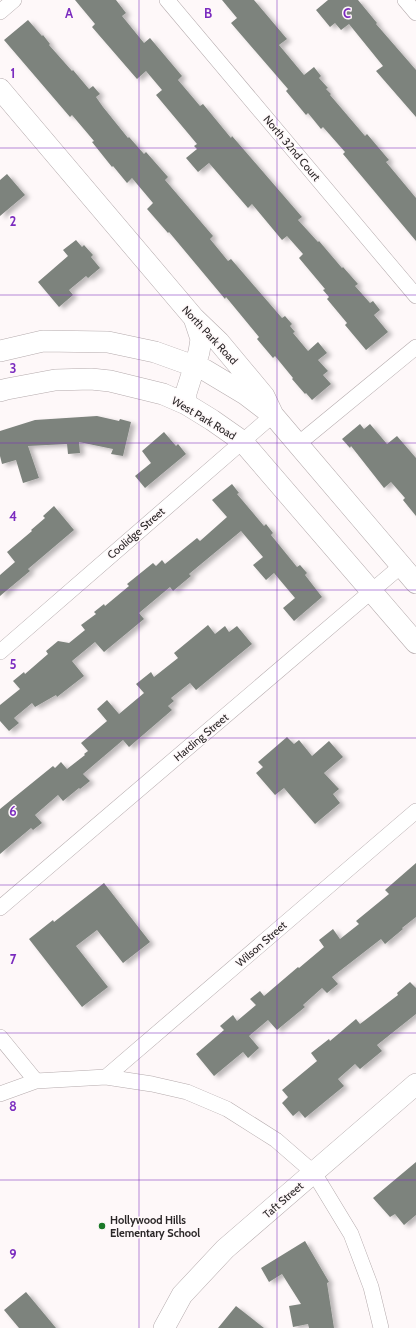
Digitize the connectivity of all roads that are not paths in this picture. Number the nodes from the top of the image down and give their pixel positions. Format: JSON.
{"nodes":[{"id":1,"x":14,"y":0,"type":"edge"},
{"id":2,"x":167,"y":0,"type":"edge"},
{"id":3,"x":405,"y":0,"type":"edge"},
{"id":4,"x":0,"y":12,"type":"edge"},
{"id":5,"x":416,"y":13,"type":"edge"},
{"id":6,"x":0,"y":89,"type":"edge"},
{"id":7,"x":416,"y":296,"type":"edge"},
{"id":8,"x":194,"y":318,"type":"junction"},
{"id":9,"x":416,"y":347,"type":"edge"},
{"id":10,"x":0,"y":351,"type":"edge"},
{"id":11,"x":194,"y":366,"type":"junction"},
{"id":12,"x":0,"y":391,"type":"edge"},
{"id":13,"x":186,"y":404,"type":"junction"},
{"id":14,"x":273,"y":415,"type":"junction"},
{"id":15,"x":242,"y":441,"type":"junction"},
{"id":16,"x":298,"y":444,"type":"junction"},
{"id":17,"x":401,"y":566,"type":"junction"},
{"id":18,"x":416,"y":583,"type":"edge"},
{"id":19,"x":372,"y":592,"type":"junction"},
{"id":20,"x":416,"y":643,"type":"edge"},
{"id":21,"x":0,"y":652,"type":"edge"},
{"id":22,"x":416,"y":811,"type":"edge"},
{"id":23,"x":0,"y":908,"type":"edge"},
{"id":24,"x":0,"y":1038,"type":"edge"},
{"id":25,"x":106,"y":1077,"type":"junction"},
{"id":26,"x":36,"y":1081,"type":"junction"},
{"id":27,"x":416,"y":1084,"type":"edge"},
{"id":28,"x":0,"y":1094,"type":"edge"},
{"id":29,"x":314,"y":1173,"type":"junction"},
{"id":30,"x":164,"y":1328,"type":"edge"},
{"id":31,"x":381,"y":1328,"type":"edge"}],
"edges":[{"from":1,"to":4,"type":"street"},
{"from":2,"to":7,"type":"street","name":"North 32nd Court"},
{"from":3,"to":5,"type":"street"},
{"from":6,"to":8,"type":"street","name":"North Park Road"},
{"from":8,"to":11,"type":"street"},
{"from":8,"to":14,"type":"street","name":"North Park Road"},
{"from":9,"to":16,"type":"street"},
{"from":10,"to":11,"type":"street"},
{"from":11,"to":13,"type":"street"},
{"from":11,"to":14,"type":"street"},
{"from":12,"to":13,"type":"street","name":"West Park Road"},
{"from":13,"to":15,"type":"street","name":"West Park Road"},
{"from":14,"to":15,"type":"street","name":"Coolidge Street"},
{"from":14,"to":16,"type":"street","name":"North Park Road"},
{"from":15,"to":19,"type":"street"},
{"from":15,"to":21,"type":"street","name":"Coolidge Street"},
{"from":16,"to":17,"type":"street","name":"North Park Road"},
{"from":17,"to":18,"type":"street","name":"North Park Road"},
{"from":17,"to":19,"type":"street","name":"Harding Street"},
{"from":19,"to":20,"type":"street"},
{"from":19,"to":23,"type":"street","name":"Harding Street"},
{"from":22,"to":25,"type":"street","name":"Wilson Street"},
{"from":24,"to":26,"type":"street"},
{"from":25,"to":26,"type":"street"},
{"from":25,"to":29,"type":"street"},
{"from":26,"to":28,"type":"street"},
{"from":27,"to":29,"type":"street","name":"Taft Street"},
{"from":29,"to":30,"type":"street","name":"Taft Street"},
{"from":29,"to":31,"type":"street"}]}
